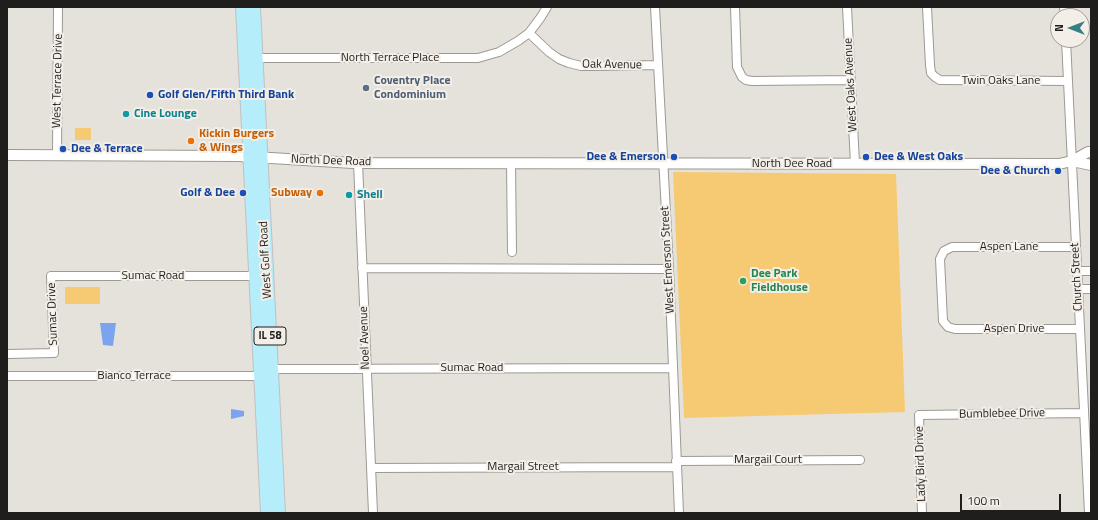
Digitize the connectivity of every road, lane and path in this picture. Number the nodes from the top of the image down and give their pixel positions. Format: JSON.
{"nodes":[{"id":1,"x":58,"y":7,"type":"edge"},
{"id":2,"x":254,"y":7,"type":"edge"},
{"id":3,"x":547,"y":7,"type":"edge"},
{"id":4,"x":655,"y":7,"type":"edge"},
{"id":5,"x":735,"y":7,"type":"edge"},
{"id":6,"x":847,"y":7,"type":"edge"},
{"id":7,"x":927,"y":7,"type":"edge"},
{"id":8,"x":242,"y":9,"type":"edge"},
{"id":9,"x":529,"y":33,"type":"junction"},
{"id":10,"x":1066,"y":48,"type":"edge"},
{"id":11,"x":251,"y":58,"type":"junction"},
{"id":12,"x":658,"y":65,"type":"junction"},
{"id":13,"x":851,"y":80,"type":"junction"},
{"id":14,"x":1068,"y":81,"type":"junction"},
{"id":15,"x":1091,"y":152,"type":"edge"},
{"id":16,"x":7,"y":155,"type":"edge"},
{"id":17,"x":57,"y":155,"type":"junction"},
{"id":18,"x":255,"y":158,"type":"junction"},
{"id":19,"x":1072,"y":161,"type":"junction"},
{"id":20,"x":358,"y":163,"type":"junction"},
{"id":21,"x":511,"y":163,"type":"junction"},
{"id":22,"x":663,"y":164,"type":"junction"},
{"id":23,"x":855,"y":164,"type":"junction"},
{"id":24,"x":1091,"y":165,"type":"edge"},
{"id":25,"x":1076,"y":247,"type":"junction"},
{"id":26,"x":512,"y":252,"type":"dead end"},
{"id":27,"x":362,"y":268,"type":"junction"},
{"id":28,"x":669,"y":269,"type":"junction"},
{"id":29,"x":1078,"y":271,"type":"junction"},
{"id":30,"x":1091,"y":271,"type":"edge"},
{"id":31,"x":51,"y":276,"type":"joint"},
{"id":32,"x":255,"y":276,"type":"junction"},
{"id":33,"x":1078,"y":289,"type":"junction"},
{"id":34,"x":1091,"y":289,"type":"edge"},
{"id":35,"x":948,"y":327,"type":"joint"},
{"id":36,"x":1080,"y":329,"type":"junction"},
{"id":37,"x":7,"y":354,"type":"edge"},
{"id":38,"x":1082,"y":364,"type":"junction"},
{"id":39,"x":1091,"y":364,"type":"edge"},
{"id":40,"x":366,"y":368,"type":"junction"},
{"id":41,"x":672,"y":368,"type":"junction"},
{"id":42,"x":264,"y":371,"type":"junction"},
{"id":43,"x":7,"y":376,"type":"edge"},
{"id":44,"x":1084,"y":413,"type":"junction"},
{"id":45,"x":919,"y":415,"type":"joint"},
{"id":46,"x":860,"y":460,"type":"dead end"},
{"id":47,"x":676,"y":464,"type":"junction"},
{"id":48,"x":371,"y":468,"type":"junction"},
{"id":49,"x":267,"y":513,"type":"edge"},
{"id":50,"x":279,"y":513,"type":"edge"},
{"id":51,"x":373,"y":513,"type":"edge"},
{"id":52,"x":679,"y":513,"type":"edge"},
{"id":53,"x":922,"y":513,"type":"edge"},
{"id":54,"x":1089,"y":513,"type":"edge"}],
"edges":[{"from":1,"to":17,"type":"street","name":"West Terrace Drive"},
{"from":2,"to":11,"type":"main road","name":"West Golf Road","number":"IL 58"},
{"from":3,"to":9,"type":"street","name":"North Terrace Place"},
{"from":4,"to":12,"type":"street","name":"West Emerson Street"},
{"from":5,"to":13,"type":"street"},
{"from":6,"to":13,"type":"street","name":"West Oaks Avenue"},
{"from":7,"to":14,"type":"street","name":"Twin Oaks Lane"},
{"from":8,"to":11,"type":"main road","name":"West Golf Road","number":"IL 58"},
{"from":9,"to":11,"type":"street","name":"North Terrace Place"},
{"from":9,"to":12,"type":"street","name":"Oak Avenue"},
{"from":10,"to":14,"type":"street","name":"Church Street"},
{"from":11,"to":18,"type":"main road","name":"West Golf Road","number":"IL 58"},
{"from":12,"to":22,"type":"street","name":"West Emerson Street"},
{"from":13,"to":23,"type":"street","name":"West Oaks Avenue"},
{"from":14,"to":19,"type":"street","name":"Church Street"},
{"from":15,"to":19,"type":"street"},
{"from":16,"to":17,"type":"street","name":"North Dee Road"},
{"from":17,"to":18,"type":"street","name":"North Dee Road"},
{"from":18,"to":20,"type":"street","name":"North Dee Road"},
{"from":18,"to":32,"type":"main road","name":"West Golf Road","number":"IL 58"},
{"from":18,"to":42,"type":"main road","name":"West Golf Road","number":"IL 58"},
{"from":19,"to":23,"type":"street","name":"North Dee Road"},
{"from":19,"to":24,"type":"street"},
{"from":19,"to":25,"type":"street","name":"Church Street"},
{"from":20,"to":21,"type":"street","name":"North Dee Road"},
{"from":20,"to":27,"type":"street","name":"Noel Avenue"},
{"from":21,"to":22,"type":"street","name":"North Dee Road"},
{"from":21,"to":26,"type":"street"},
{"from":22,"to":23,"type":"street","name":"North Dee Road"},
{"from":22,"to":28,"type":"street","name":"West Emerson Street"},
{"from":25,"to":29,"type":"street","name":"Church Street"},
{"from":25,"to":35,"type":"street","name":"Aspen Lane"},
{"from":27,"to":28,"type":"street"},
{"from":27,"to":40,"type":"street","name":"Noel Avenue"},
{"from":28,"to":41,"type":"street","name":"West Emerson Street"},
{"from":29,"to":30,"type":"street"},
{"from":29,"to":33,"type":"street","name":"Church Street"},
{"from":31,"to":32,"type":"street","name":"Sumac Road"},
{"from":31,"to":37,"type":"street","name":"Sumac Drive"},
{"from":32,"to":42,"type":"main road","name":"West Golf Road","number":"IL 58"},
{"from":33,"to":34,"type":"street"},
{"from":33,"to":36,"type":"street","name":"Church Street"},
{"from":35,"to":36,"type":"street","name":"Aspen Drive"},
{"from":36,"to":38,"type":"street","name":"Church Street"},
{"from":38,"to":39,"type":"street"},
{"from":38,"to":44,"type":"street","name":"Church Street"},
{"from":40,"to":41,"type":"street","name":"Sumac Road"},
{"from":40,"to":42,"type":"street","name":"Sumac Road"},
{"from":40,"to":48,"type":"street","name":"Noel Avenue"},
{"from":41,"to":47,"type":"street","name":"West Emerson Street"},
{"from":42,"to":43,"type":"street","name":"Bianco Terrace"},
{"from":42,"to":49,"type":"main road","name":"West Golf Road","number":"IL 58"},
{"from":42,"to":50,"type":"main road","name":"West Golf Road","number":"IL 58"},
{"from":44,"to":45,"type":"street","name":"Bumblebee Drive"},
{"from":44,"to":54,"type":"street","name":"Church Street"},
{"from":45,"to":53,"type":"street","name":"Lady Bird Drive"},
{"from":46,"to":47,"type":"street","name":"Margail Court"},
{"from":47,"to":48,"type":"street","name":"Margail Street"},
{"from":47,"to":52,"type":"street","name":"West Emerson Street"},
{"from":48,"to":51,"type":"street","name":"Noel Avenue"}]}
